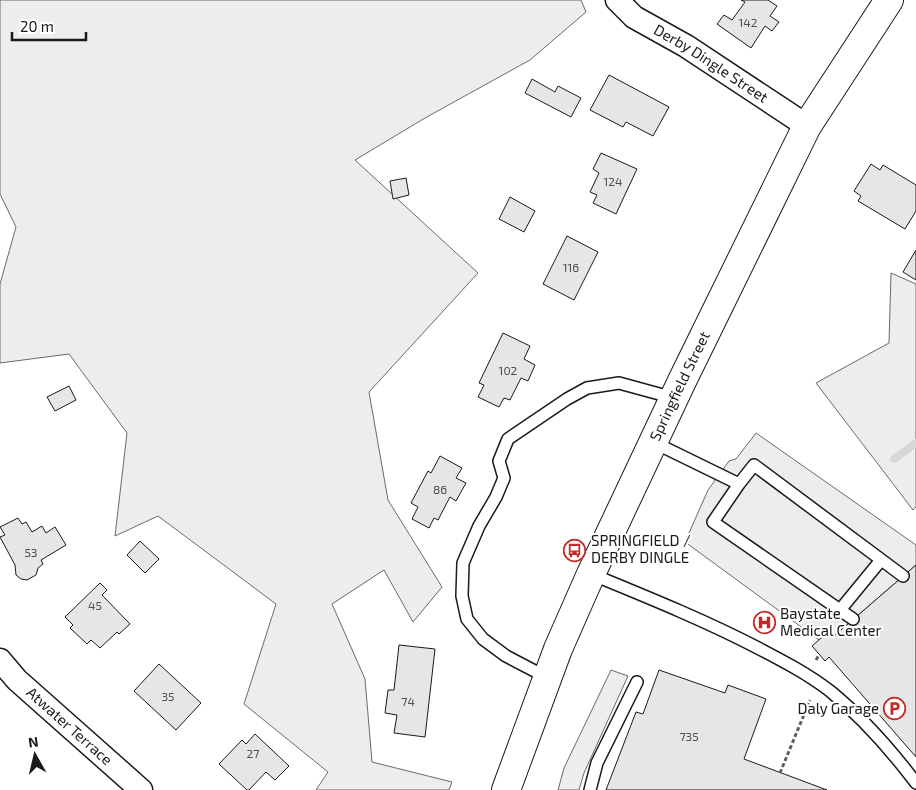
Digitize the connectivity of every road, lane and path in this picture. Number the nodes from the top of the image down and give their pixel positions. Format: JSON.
{"nodes":[{"id":1,"x":617,"y":0,"type":"edge"},
{"id":2,"x":889,"y":0,"type":"edge"},
{"id":3,"x":807,"y":126,"type":"junction"},
{"id":4,"x":674,"y":398,"type":"junction"},
{"id":5,"x":653,"y":442,"type":"junction"},
{"id":6,"x":739,"y":484,"type":"junction"},
{"id":7,"x":881,"y":560,"type":"junction"},
{"id":8,"x":591,"y":574,"type":"junction"},
{"id":9,"x":902,"y":576,"type":"dead end"},
{"id":10,"x":840,"y":610,"type":"junction"},
{"id":11,"x":853,"y":619,"type":"dead end"},
{"id":12,"x":819,"y":655,"type":"dead end"},
{"id":13,"x":0,"y":660,"type":"edge"},
{"id":14,"x":816,"y":660,"type":"dead end"},
{"id":15,"x":548,"y":678,"type":"junction"},
{"id":16,"x":637,"y":682,"type":"dead end"},
{"id":17,"x":810,"y":700,"type":"dead end"},
{"id":18,"x":780,"y":773,"type":"dead end"},
{"id":19,"x":916,"y":783,"type":"edge"},
{"id":20,"x":140,"y":790,"type":"edge"},
{"id":21,"x":506,"y":790,"type":"edge"},
{"id":22,"x":590,"y":790,"type":"edge"}],
"edges":[{"from":1,"to":3,"type":"street","name":"Derby Dingle Street"},
{"from":2,"to":3,"type":"main road","name":"Springfield Street"},
{"from":3,"to":4,"type":"main road","name":"Springfield Street"},
{"from":4,"to":5,"type":"main road","name":"Springfield Street"},
{"from":4,"to":15,"type":"lane"},
{"from":5,"to":6,"type":"lane"},
{"from":5,"to":8,"type":"main road","name":"Springfield Street"},
{"from":6,"to":7,"type":"lane"},
{"from":6,"to":10,"type":"lane"},
{"from":7,"to":9,"type":"lane"},
{"from":7,"to":10,"type":"lane"},
{"from":8,"to":15,"type":"main road","name":"Springfield Street"},
{"from":8,"to":19,"type":"lane"},
{"from":10,"to":11,"type":"lane"},
{"from":12,"to":14,"type":"path"},
{"from":13,"to":20,"type":"street","name":"Atwater Terrace"},
{"from":15,"to":21,"type":"main road","name":"Springfield Street"},
{"from":16,"to":22,"type":"lane"},
{"from":17,"to":18,"type":"path"}]}
